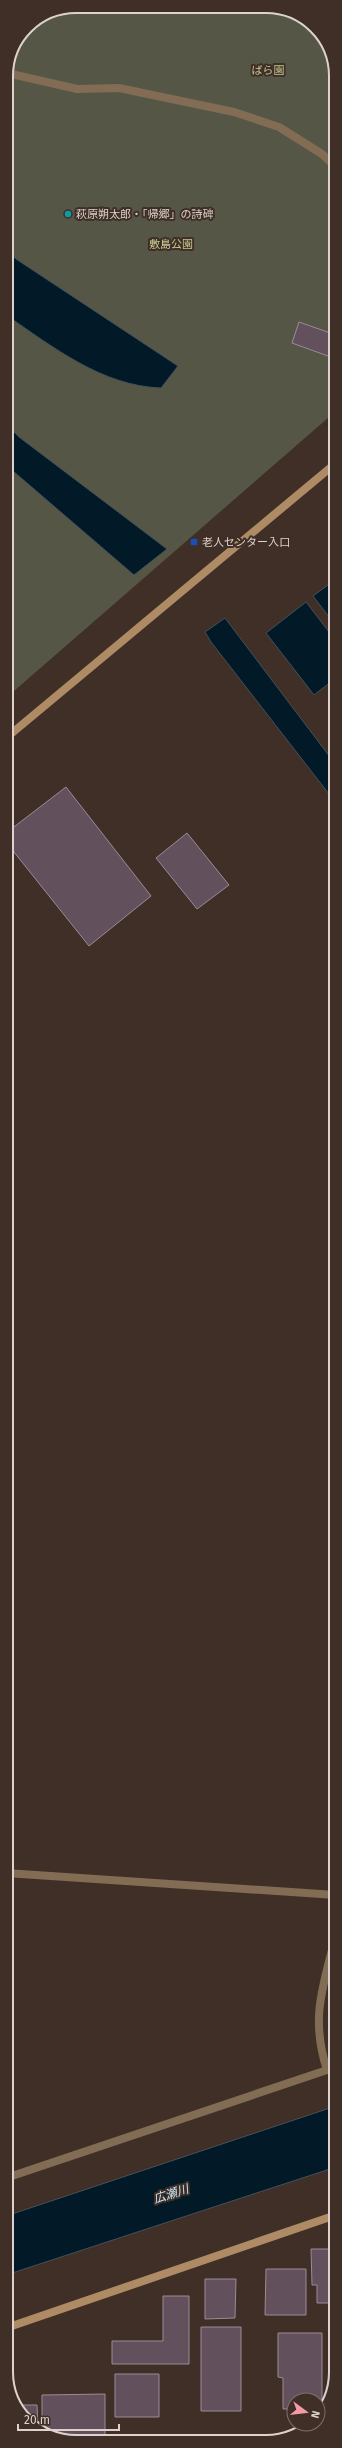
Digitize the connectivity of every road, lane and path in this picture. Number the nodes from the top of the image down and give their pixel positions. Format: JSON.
{"nodes":[{"id":1,"x":13,"y":74,"type":"edge"},
{"id":2,"x":329,"y":160,"type":"edge"},
{"id":3,"x":329,"y":469,"type":"edge"},
{"id":4,"x":13,"y":732,"type":"edge"},
{"id":5,"x":13,"y":1872,"type":"edge"},
{"id":6,"x":329,"y":1894,"type":"edge"},
{"id":7,"x":329,"y":1964,"type":"edge"},
{"id":8,"x":328,"y":2070,"type":"joint"},
{"id":9,"x":13,"y":2176,"type":"edge"},
{"id":10,"x":329,"y":2217,"type":"edge"},
{"id":11,"x":13,"y":2326,"type":"edge"}],
"edges":[{"from":1,"to":2,"type":"street"},
{"from":3,"to":4,"type":"street"},
{"from":5,"to":6,"type":"street"},
{"from":7,"to":8,"type":"street"},
{"from":8,"to":9,"type":"street"},
{"from":10,"to":11,"type":"street"}]}
